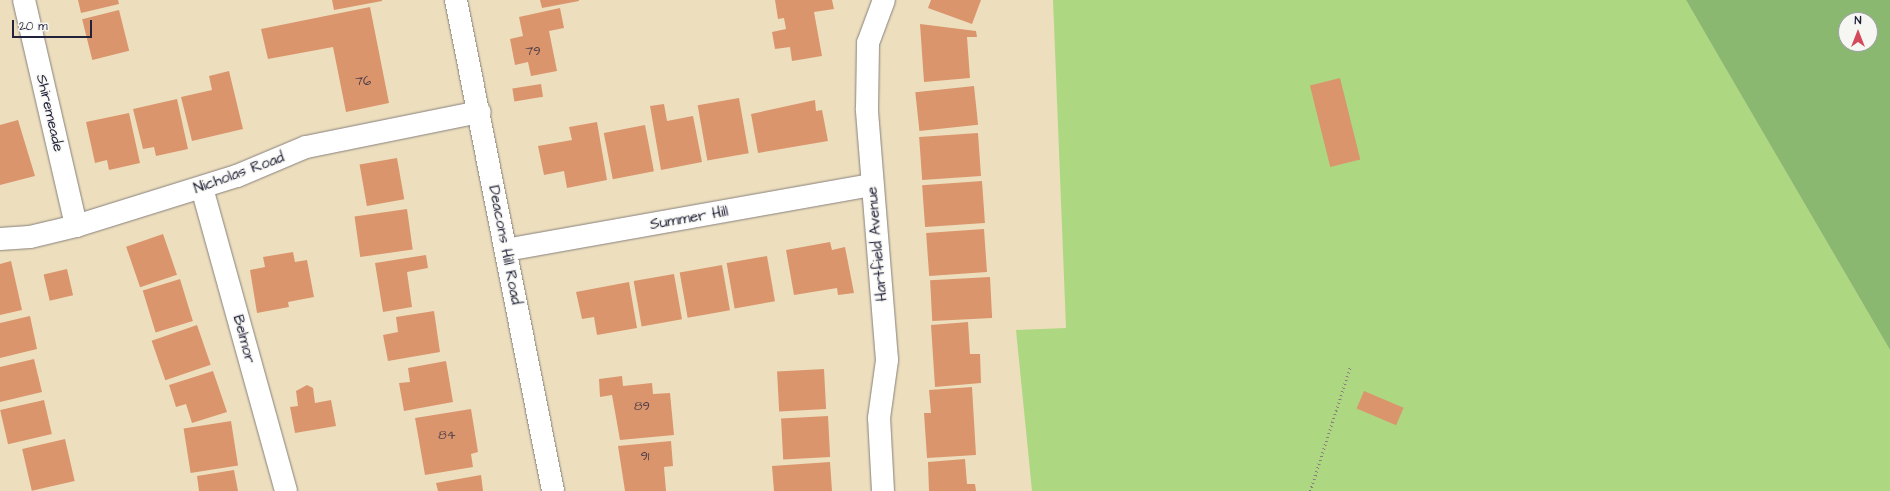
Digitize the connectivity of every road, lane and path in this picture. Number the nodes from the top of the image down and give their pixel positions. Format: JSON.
{"nodes":[{"id":1,"x":24,"y":0,"type":"edge"},
{"id":2,"x":456,"y":0,"type":"edge"},
{"id":3,"x":884,"y":0,"type":"edge"},
{"id":4,"x":479,"y":112,"type":"junction"},
{"id":5,"x":872,"y":185,"type":"junction"},
{"id":6,"x":202,"y":188,"type":"junction"},
{"id":7,"x":76,"y":226,"type":"junction"},
{"id":8,"x":0,"y":239,"type":"edge"},
{"id":9,"x":506,"y":250,"type":"junction"},
{"id":10,"x":1350,"y":367,"type":"dead end"},
{"id":11,"x":286,"y":491,"type":"edge"},
{"id":12,"x":553,"y":491,"type":"edge"},
{"id":13,"x":883,"y":491,"type":"edge"},
{"id":14,"x":1310,"y":491,"type":"edge"}],
"edges":[{"from":1,"to":7,"type":"street","name":"Shiremeade"},
{"from":2,"to":4,"type":"street","name":"Deacons Hill Road"},
{"from":3,"to":5,"type":"street","name":"Hartfield Avenue"},
{"from":4,"to":6,"type":"street","name":"Nicholas Road"},
{"from":4,"to":9,"type":"street","name":"Deacons Hill Road"},
{"from":5,"to":9,"type":"street","name":"Summer Hill"},
{"from":5,"to":13,"type":"street","name":"Hartfield Avenue"},
{"from":6,"to":7,"type":"street","name":"Nicholas Road"},
{"from":6,"to":11,"type":"street","name":"Belmor"},
{"from":7,"to":8,"type":"street","name":"Nicholas Road"},
{"from":9,"to":12,"type":"street","name":"Deacons Hill Road"},
{"from":10,"to":14,"type":"path"}]}
